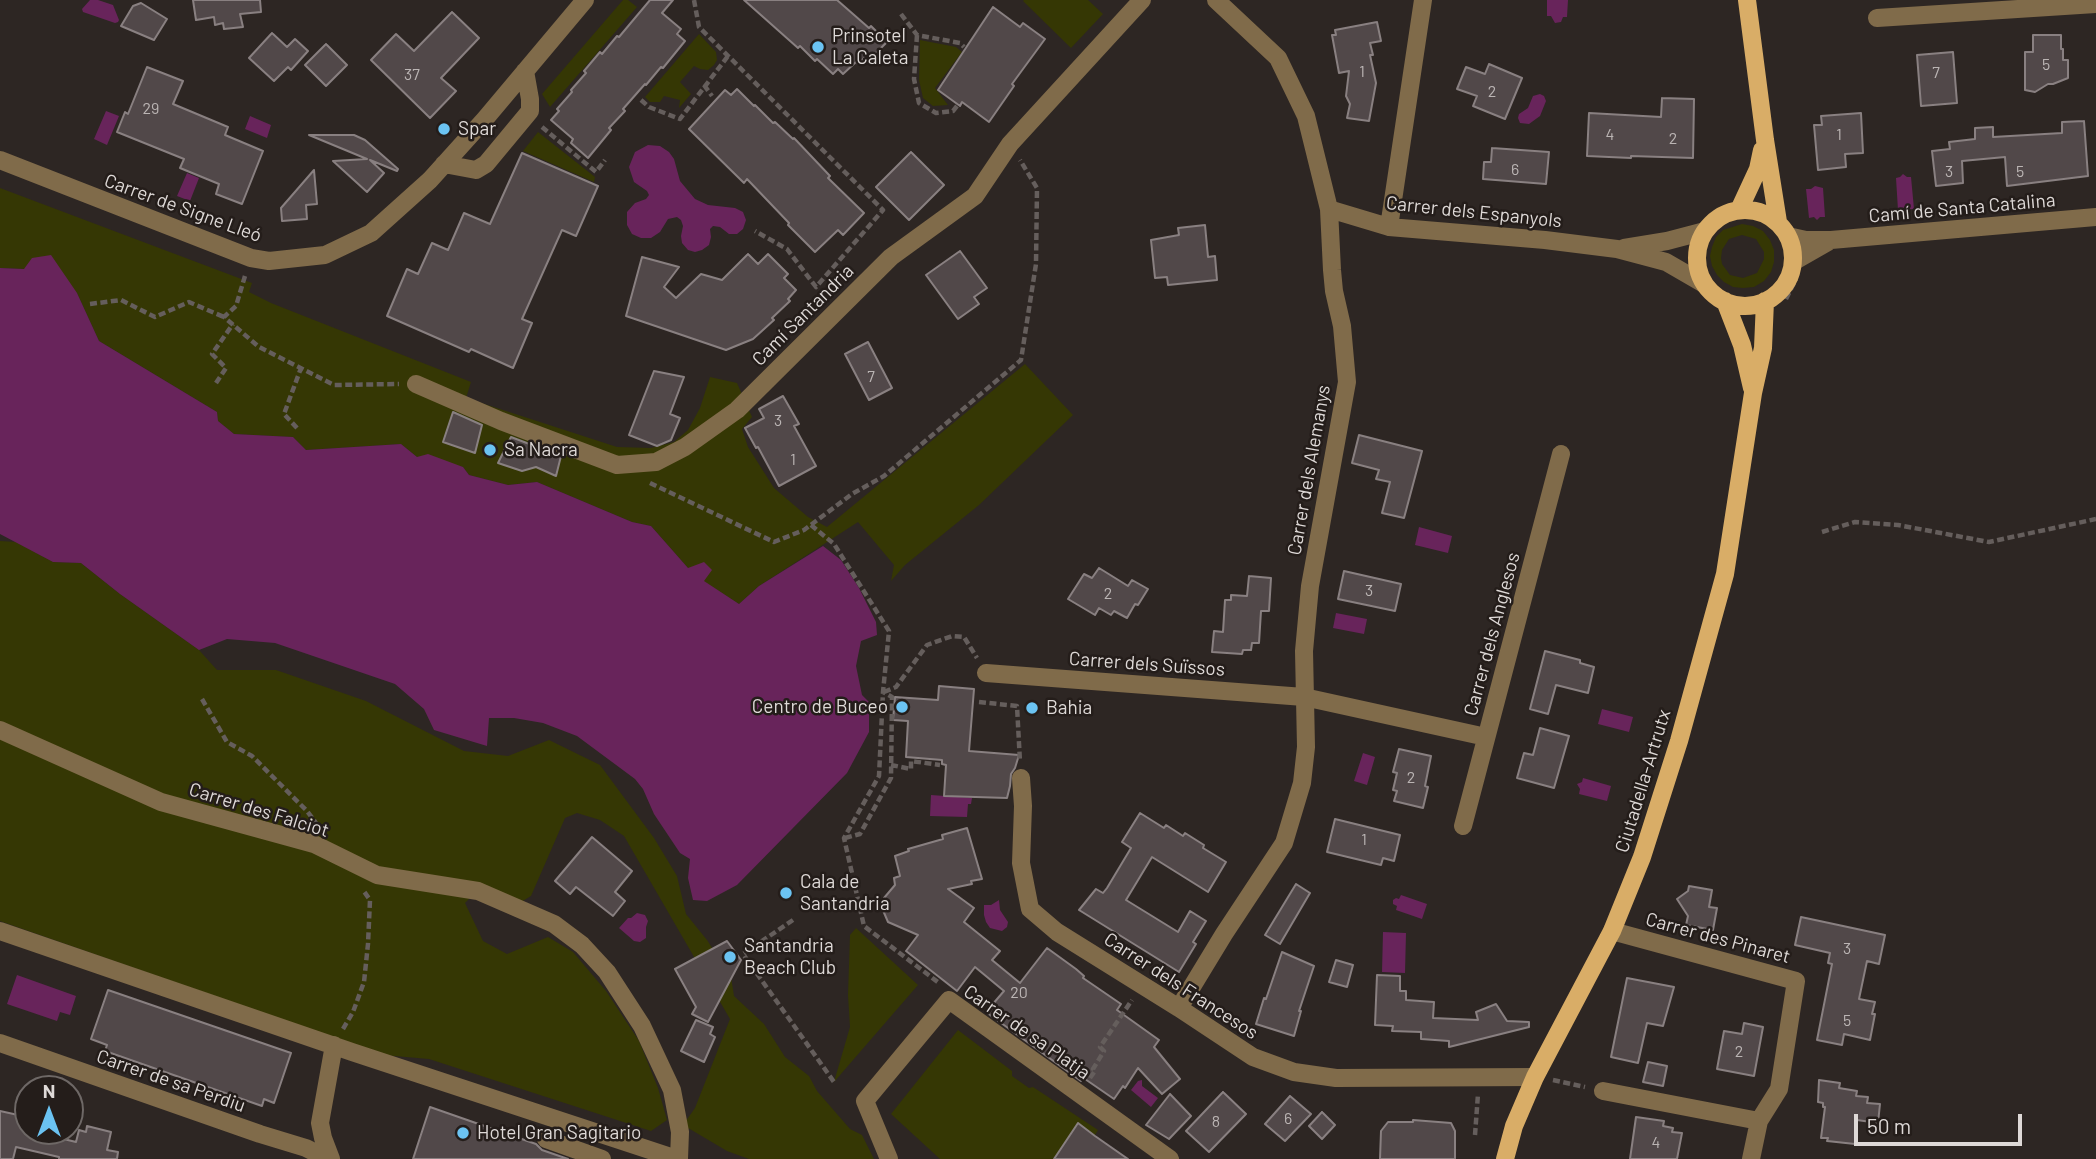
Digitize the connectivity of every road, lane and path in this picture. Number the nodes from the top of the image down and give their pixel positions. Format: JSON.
{"nodes":[{"id":1,"x":585,"y":0,"type":"edge"},
{"id":2,"x":694,"y":0,"type":"edge"},
{"id":3,"x":1142,"y":0,"type":"edge"},
{"id":4,"x":1216,"y":0,"type":"edge"},
{"id":5,"x":1423,"y":0,"type":"edge"},
{"id":6,"x":1747,"y":0,"type":"edge"},
{"id":7,"x":2096,"y":4,"type":"edge"},
{"id":8,"x":901,"y":14,"type":"dead end"},
{"id":9,"x":1877,"y":18,"type":"dead end"},
{"id":10,"x":917,"y":35,"type":"junction"},
{"id":11,"x":964,"y":47,"type":"dead end"},
{"id":12,"x":728,"y":56,"type":"junction"},
{"id":13,"x":525,"y":71,"type":"junction"},
{"id":14,"x":704,"y":85,"type":"junction"},
{"id":15,"x":712,"y":96,"type":"dead end"},
{"id":16,"x":641,"y":100,"type":"dead end"},
{"id":17,"x":957,"y":106,"type":"dead end"},
{"id":18,"x":539,"y":124,"type":"dead end"},
{"id":19,"x":1765,"y":139,"type":"junction"},
{"id":20,"x":1010,"y":144,"type":"junction"},
{"id":21,"x":0,"y":160,"type":"edge"},
{"id":22,"x":604,"y":160,"type":"dead end"},
{"id":23,"x":444,"y":164,"type":"junction"},
{"id":24,"x":1329,"y":209,"type":"junction"},
{"id":25,"x":1739,"y":209,"type":"junction"},
{"id":26,"x":2096,"y":217,"type":"edge"},
{"id":27,"x":1389,"y":227,"type":"junction"},
{"id":28,"x":1783,"y":229,"type":"junction"},
{"id":29,"x":755,"y":231,"type":"dead end"},
{"id":30,"x":1704,"y":231,"type":"junction"},
{"id":31,"x":1831,"y":240,"type":"junction"},
{"id":32,"x":1618,"y":249,"type":"junction"},
{"id":33,"x":251,"y":258,"type":"junction"},
{"id":34,"x":1793,"y":262,"type":"junction"},
{"id":35,"x":1704,"y":284,"type":"junction"},
{"id":36,"x":1725,"y":302,"type":"junction"},
{"id":37,"x":1765,"y":302,"type":"junction"},
{"id":38,"x":90,"y":304,"type":"dead end"},
{"id":39,"x":224,"y":317,"type":"junction"},
{"id":40,"x":233,"y":324,"type":"junction"},
{"id":41,"x":301,"y":368,"type":"junction"},
{"id":42,"x":216,"y":383,"type":"dead end"},
{"id":43,"x":416,"y":384,"type":"joint"},
{"id":44,"x":1753,"y":393,"type":"junction"},
{"id":45,"x":297,"y":428,"type":"dead end"},
{"id":46,"x":1561,"y":454,"type":"dead end"},
{"id":47,"x":633,"y":464,"type":"junction"},
{"id":48,"x":2096,"y":519,"type":"edge"},
{"id":49,"x":811,"y":525,"type":"junction"},
{"id":50,"x":1822,"y":532,"type":"dead end"},
{"id":51,"x":986,"y":673,"type":"joint"},
{"id":52,"x":883,"y":692,"type":"junction"},
{"id":53,"x":1304,"y":697,"type":"junction"},
{"id":54,"x":979,"y":702,"type":"dead end"},
{"id":55,"x":0,"y":730,"type":"edge"},
{"id":56,"x":1486,"y":737,"type":"junction"},
{"id":57,"x":891,"y":765,"type":"junction"},
{"id":58,"x":940,"y":765,"type":"dead end"},
{"id":59,"x":1021,"y":778,"type":"joint"},
{"id":60,"x":1462,"y":826,"type":"dead end"},
{"id":61,"x":844,"y":838,"type":"junction"},
{"id":62,"x":793,"y":920,"type":"dead end"},
{"id":63,"x":0,"y":931,"type":"edge"},
{"id":64,"x":1612,"y":931,"type":"junction"},
{"id":65,"x":939,"y":984,"type":"dead end"},
{"id":66,"x":1142,"y":985,"type":"junction"},
{"id":67,"x":1179,"y":1008,"type":"junction"},
{"id":68,"x":0,"y":1043,"type":"edge"},
{"id":69,"x":334,"y":1045,"type":"junction"},
{"id":70,"x":1480,"y":1077,"type":"junction"},
{"id":71,"x":1535,"y":1077,"type":"junction"},
{"id":72,"x":1089,"y":1080,"type":"dead end"},
{"id":73,"x":1555,"y":1081,"type":"dead end"},
{"id":74,"x":834,"y":1082,"type":"dead end"},
{"id":75,"x":1571,"y":1084,"type":"dead end"},
{"id":76,"x":1603,"y":1091,"type":"dead end"},
{"id":77,"x":1759,"y":1121,"type":"junction"},
{"id":78,"x":1475,"y":1135,"type":"dead end"},
{"id":79,"x":546,"y":1139,"type":"dead end"},
{"id":80,"x":330,"y":1159,"type":"edge"},
{"id":81,"x":602,"y":1159,"type":"edge"},
{"id":82,"x":678,"y":1159,"type":"edge"},
{"id":83,"x":888,"y":1159,"type":"edge"},
{"id":84,"x":1170,"y":1159,"type":"edge"},
{"id":85,"x":1505,"y":1159,"type":"edge"},
{"id":86,"x":1752,"y":1159,"type":"edge"}],
"edges":[{"from":1,"to":13,"type":"street","name":"Carrer de Signe Lleó"},
{"from":2,"to":12,"type":"path"},
{"from":3,"to":20,"type":"street","name":"Camí Santandria"},
{"from":4,"to":24,"type":"street","name":"Carrer dels Alemanys"},
{"from":5,"to":27,"type":"street"},
{"from":6,"to":19,"type":"main road"},
{"from":7,"to":9,"type":"street"},
{"from":8,"to":10,"type":"path"},
{"from":10,"to":11,"type":"path"},
{"from":10,"to":17,"type":"path"},
{"from":12,"to":14,"type":"path"},
{"from":12,"to":29,"type":"path"},
{"from":13,"to":23,"type":"street","name":"Carrer de Signe Lleó"},
{"from":13,"to":23,"type":"street"},
{"from":14,"to":15,"type":"path"},
{"from":14,"to":16,"type":"path"},
{"from":18,"to":22,"type":"path"},
{"from":19,"to":25,"type":"main road"},
{"from":19,"to":28,"type":"main road"},
{"from":20,"to":47,"type":"street","name":"Camí Santandria"},
{"from":20,"to":49,"type":"path"},
{"from":21,"to":33,"type":"street","name":"Carrer de Signe Lleó"},
{"from":23,"to":33,"type":"street","name":"Carrer de Signe Lleó"},
{"from":24,"to":27,"type":"street","name":"Carrer dels Espanyols"},
{"from":24,"to":53,"type":"street","name":"Carrer dels Alemanys"},
{"from":25,"to":28,"type":"main road"},
{"from":25,"to":30,"type":"main road"},
{"from":26,"to":31,"type":"street","name":"Camí de Santa Catalina"},
{"from":27,"to":32,"type":"street","name":"Carrer dels Espanyols"},
{"from":28,"to":31,"type":"street","name":"Camí de Santa Catalina"},
{"from":28,"to":34,"type":"main road"},
{"from":30,"to":32,"type":"street","name":"Carrer dels Espanyols"},
{"from":30,"to":35,"type":"main road"},
{"from":31,"to":34,"type":"street","name":"Camí de Santa Catalina"},
{"from":32,"to":35,"type":"street","name":"Carrer dels Espanyols"},
{"from":33,"to":39,"type":"path"},
{"from":34,"to":37,"type":"main road"},
{"from":35,"to":36,"type":"main road"},
{"from":36,"to":37,"type":"main road"},
{"from":36,"to":44,"type":"main road"},
{"from":37,"to":44,"type":"main road","name":"Ciutadella-Artrutx"},
{"from":38,"to":39,"type":"path"},
{"from":39,"to":40,"type":"path"},
{"from":40,"to":41,"type":"path"},
{"from":40,"to":42,"type":"path"},
{"from":41,"to":43,"type":"path"},
{"from":41,"to":45,"type":"path"},
{"from":43,"to":47,"type":"street","name":"Camí Santandria"},
{"from":44,"to":64,"type":"main road","name":"Ciutadella-Artrutx"},
{"from":46,"to":56,"type":"street","name":"Carrer dels Anglesos"},
{"from":47,"to":49,"type":"path"},
{"from":48,"to":50,"type":"path"},
{"from":49,"to":52,"type":"path"},
{"from":51,"to":52,"type":"path"},
{"from":51,"to":53,"type":"street","name":"Carrer dels Suïssos"},
{"from":52,"to":57,"type":"path"},
{"from":52,"to":61,"type":"path"},
{"from":53,"to":56,"type":"street","name":"Carrer dels Suïssos"},
{"from":53,"to":67,"type":"street","name":"Carrer dels Alemanys"},
{"from":54,"to":59,"type":"path"},
{"from":55,"to":82,"type":"street","name":"Carrer des Falciot"},
{"from":56,"to":60,"type":"street","name":"Carrer dels Anglesos"},
{"from":57,"to":58,"type":"path"},
{"from":57,"to":61,"type":"path"},
{"from":59,"to":66,"type":"street","name":"Carrer dels Francesos"},
{"from":61,"to":65,"type":"path"},
{"from":62,"to":74,"type":"path"},
{"from":63,"to":69,"type":"street"},
{"from":64,"to":71,"type":"main road","name":"Ciutadella-Artrutx"},
{"from":64,"to":77,"type":"street","name":"Carrer des Pinaret"},
{"from":66,"to":67,"type":"street","name":"Carrer dels Francesos"},
{"from":66,"to":72,"type":"path"},
{"from":67,"to":70,"type":"street","name":"Carrer dels Francesos"},
{"from":68,"to":80,"type":"street","name":"Carrer de sa Perdiu"},
{"from":69,"to":80,"type":"street"},
{"from":69,"to":82,"type":"street"},
{"from":70,"to":71,"type":"street","name":"Carrer dels Francesos"},
{"from":70,"to":78,"type":"path"},
{"from":71,"to":85,"type":"main road","name":"Ciutadella-Artrutx"},
{"from":73,"to":75,"type":"path"},
{"from":76,"to":77,"type":"street"},
{"from":77,"to":86,"type":"street","name":"Carrer des Pinaret"},
{"from":79,"to":81,"type":"street"},
{"from":83,"to":84,"type":"street","name":"Carrer de sa Platja"}]}
